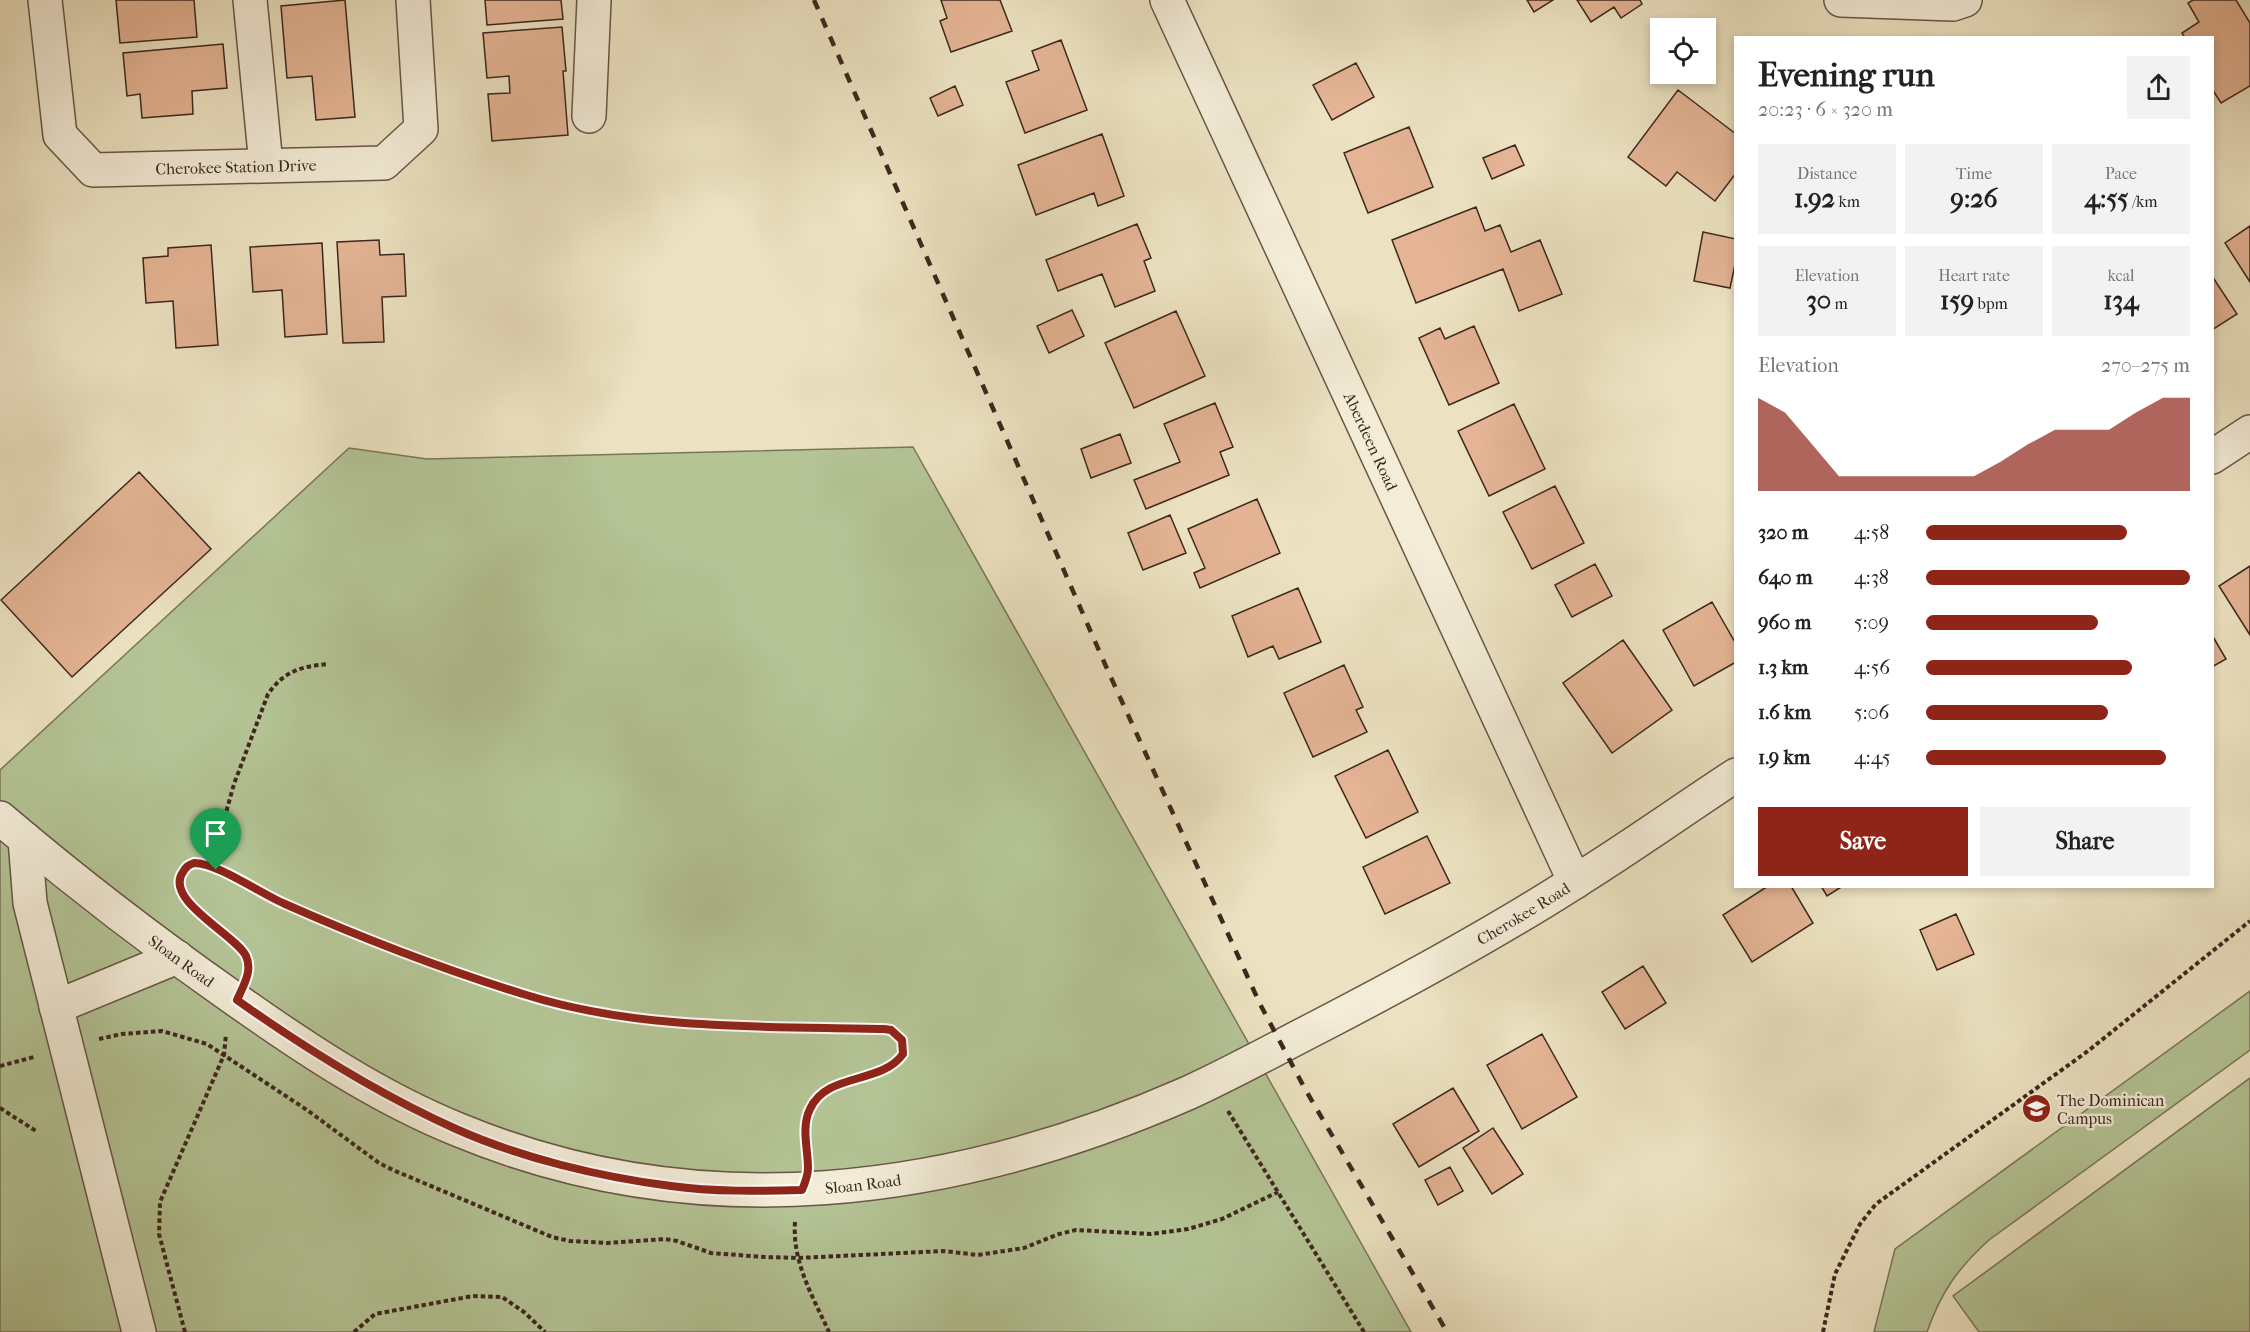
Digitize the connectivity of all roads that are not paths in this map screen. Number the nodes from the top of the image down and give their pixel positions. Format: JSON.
{"nodes":[{"id":1,"x":45,"y":0,"type":"edge"},
{"id":2,"x":250,"y":0,"type":"edge"},
{"id":3,"x":413,"y":0,"type":"edge"},
{"id":4,"x":594,"y":0,"type":"edge"},
{"id":5,"x":1167,"y":0,"type":"edge"},
{"id":6,"x":1841,"y":0,"type":"edge"},
{"id":7,"x":1965,"y":0,"type":"edge"},
{"id":8,"x":589,"y":116,"type":"dead end"},
{"id":9,"x":266,"y":165,"type":"junction"},
{"id":10,"x":2250,"y":432,"type":"edge"},
{"id":11,"x":2214,"y":456,"type":"edge"},
{"id":12,"x":1734,"y":776,"type":"edge"},
{"id":13,"x":0,"y":818,"type":"edge"},
{"id":14,"x":25,"y":839,"type":"junction"},
{"id":15,"x":1575,"y":882,"type":"junction"},
{"id":16,"x":177,"y":957,"type":"junction"},
{"id":17,"x":56,"y":1007,"type":"junction"},
{"id":18,"x":1301,"y":1036,"type":"joint"},
{"id":19,"x":140,"y":1332,"type":"edge"}],
"edges":[{"from":1,"to":9,"type":"street","name":"Cherokee Station Drive"},
{"from":2,"to":9,"type":"street"},
{"from":3,"to":9,"type":"street","name":"Cherokee Station Drive"},
{"from":4,"to":8,"type":"street"},
{"from":5,"to":15,"type":"street","name":"Aberdeen Road"},
{"from":6,"to":7,"type":"street"},
{"from":10,"to":11,"type":"street"},
{"from":12,"to":15,"type":"street","name":"Cherokee Road"},
{"from":13,"to":14,"type":"street","name":"Sloan Road"},
{"from":14,"to":16,"type":"street","name":"Sloan Road"},
{"from":14,"to":17,"type":"street"},
{"from":15,"to":18,"type":"street","name":"Cherokee Road"},
{"from":16,"to":17,"type":"street"},
{"from":16,"to":18,"type":"street","name":"Sloan Road"},
{"from":17,"to":19,"type":"street"}]}
